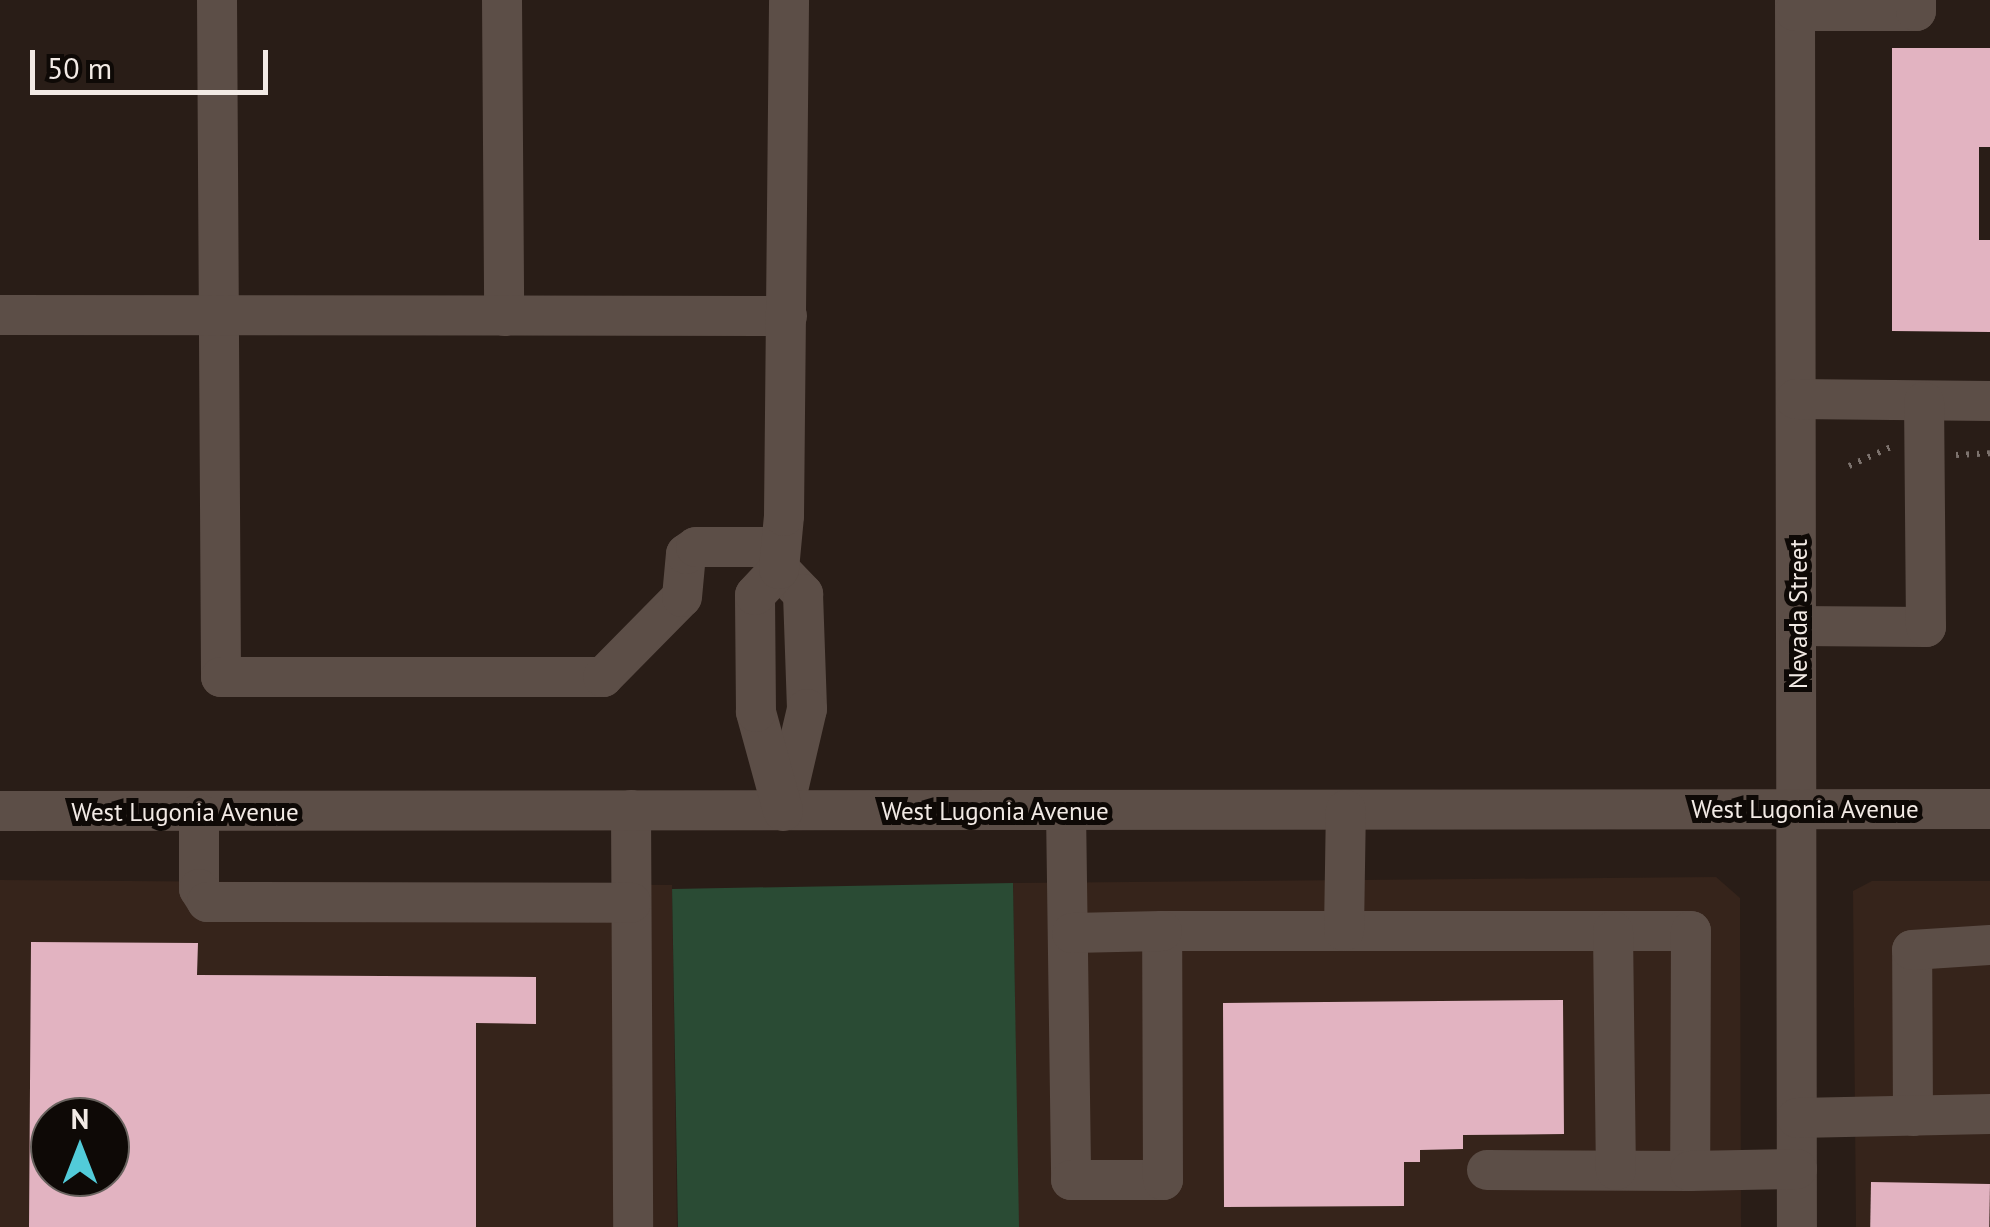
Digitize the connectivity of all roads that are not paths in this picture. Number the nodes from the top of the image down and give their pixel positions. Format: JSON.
{"nodes":[{"id":1,"x":217,"y":0,"type":"edge"},
{"id":2,"x":502,"y":0,"type":"edge"},
{"id":3,"x":788,"y":0,"type":"edge"},
{"id":4,"x":1916,"y":0,"type":"edge"},
{"id":5,"x":1795,"y":5,"type":"edge"},
{"id":6,"x":219,"y":315,"type":"junction"},
{"id":7,"x":0,"y":316,"type":"edge"},
{"id":8,"x":504,"y":316,"type":"junction"},
{"id":9,"x":787,"y":316,"type":"junction"},
{"id":10,"x":1796,"y":399,"type":"junction"},
{"id":11,"x":1990,"y":401,"type":"edge"},
{"id":12,"x":1924,"y":402,"type":"junction"},
{"id":13,"x":779,"y":558,"type":"junction"},
{"id":14,"x":804,"y":622,"type":"junction"},
{"id":15,"x":754,"y":623,"type":"junction"},
{"id":16,"x":1798,"y":626,"type":"junction"},
{"id":17,"x":1799,"y":808,"type":"junction"},
{"id":18,"x":1990,"y":809,"type":"edge"},
{"id":19,"x":631,"y":810,"type":"junction"},
{"id":20,"x":1066,"y":810,"type":"junction"},
{"id":21,"x":1346,"y":810,"type":"junction"},
{"id":22,"x":0,"y":811,"type":"edge"},
{"id":23,"x":783,"y":811,"type":"junction"},
{"id":24,"x":199,"y":814,"type":"junction"},
{"id":25,"x":631,"y":903,"type":"junction"},
{"id":26,"x":1162,"y":930,"type":"junction"},
{"id":27,"x":1344,"y":930,"type":"junction"},
{"id":28,"x":1612,"y":930,"type":"junction"},
{"id":29,"x":1072,"y":933,"type":"junction"},
{"id":30,"x":1990,"y":946,"type":"edge"},
{"id":31,"x":1990,"y":1114,"type":"edge"},
{"id":32,"x":1913,"y":1116,"type":"junction"},
{"id":33,"x":1798,"y":1118,"type":"junction"},
{"id":34,"x":1798,"y":1169,"type":"junction"},
{"id":35,"x":1488,"y":1170,"type":"dead end"},
{"id":36,"x":1616,"y":1170,"type":"junction"},
{"id":37,"x":1690,"y":1171,"type":"junction"},
{"id":38,"x":634,"y":1227,"type":"edge"},
{"id":39,"x":1798,"y":1227,"type":"edge"}],
"edges":[{"from":1,"to":6,"type":"street"},
{"from":2,"to":8,"type":"street"},
{"from":3,"to":9,"type":"street"},
{"from":4,"to":5,"type":"street"},
{"from":5,"to":10,"type":"street","name":"Nevada Street"},
{"from":6,"to":7,"type":"street"},
{"from":6,"to":8,"type":"street"},
{"from":6,"to":13,"type":"street"},
{"from":8,"to":9,"type":"street"},
{"from":9,"to":13,"type":"street"},
{"from":10,"to":12,"type":"street"},
{"from":10,"to":16,"type":"street","name":"Nevada Street"},
{"from":11,"to":12,"type":"street"},
{"from":12,"to":16,"type":"street"},
{"from":13,"to":14,"type":"street"},
{"from":13,"to":15,"type":"street"},
{"from":14,"to":15,"type":"street"},
{"from":14,"to":23,"type":"street"},
{"from":15,"to":23,"type":"street"},
{"from":16,"to":17,"type":"street","name":"Nevada Street"},
{"from":17,"to":18,"type":"street","name":"West Lugonia Avenue"},
{"from":17,"to":21,"type":"street","name":"West Lugonia Avenue"},
{"from":17,"to":33,"type":"street","name":"Nevada Street"},
{"from":19,"to":23,"type":"street","name":"West Lugonia Avenue"},
{"from":19,"to":24,"type":"street","name":"West Lugonia Avenue"},
{"from":19,"to":25,"type":"street"},
{"from":20,"to":21,"type":"street","name":"West Lugonia Avenue"},
{"from":20,"to":23,"type":"street","name":"West Lugonia Avenue"},
{"from":20,"to":29,"type":"street"},
{"from":21,"to":27,"type":"street"},
{"from":22,"to":24,"type":"street","name":"West Lugonia Avenue"},
{"from":24,"to":25,"type":"street"},
{"from":25,"to":38,"type":"street"},
{"from":26,"to":27,"type":"street"},
{"from":26,"to":29,"type":"street"},
{"from":26,"to":29,"type":"street"},
{"from":27,"to":28,"type":"street"},
{"from":28,"to":36,"type":"street"},
{"from":28,"to":37,"type":"street"},
{"from":30,"to":32,"type":"street"},
{"from":31,"to":32,"type":"street"},
{"from":32,"to":33,"type":"street"},
{"from":33,"to":34,"type":"street","name":"Nevada Street"},
{"from":34,"to":37,"type":"street"},
{"from":34,"to":39,"type":"street","name":"Nevada Street"},
{"from":35,"to":36,"type":"street"},
{"from":36,"to":37,"type":"street"}]}
